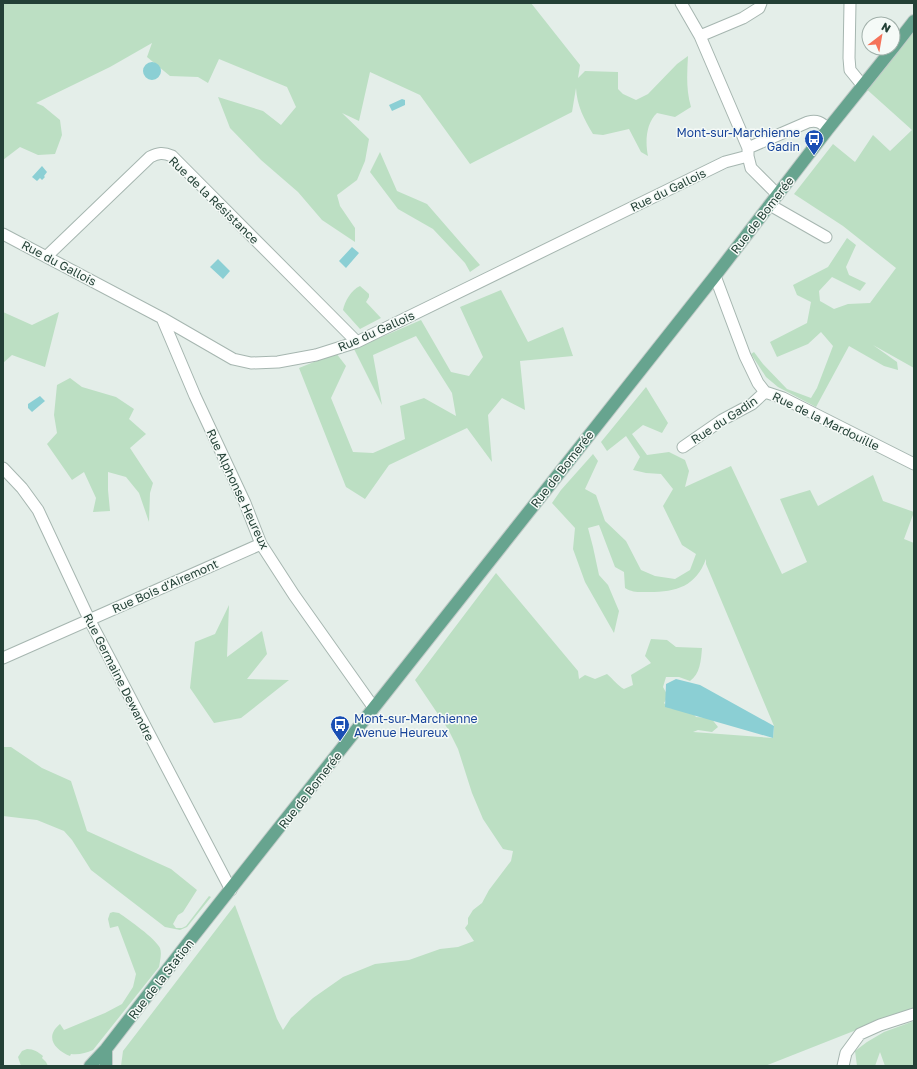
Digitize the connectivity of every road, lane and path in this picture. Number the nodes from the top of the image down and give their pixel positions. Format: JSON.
{"nodes":[{"id":1,"x":681,"y":3,"type":"edge"},
{"id":2,"x":761,"y":3,"type":"edge"},
{"id":3,"x":850,"y":3,"type":"edge"},
{"id":4,"x":914,"y":21,"type":"edge"},
{"id":5,"x":700,"y":36,"type":"junction"},
{"id":6,"x":901,"y":38,"type":"edge"},
{"id":7,"x":887,"y":56,"type":"edge"},
{"id":8,"x":863,"y":86,"type":"junction"},
{"id":9,"x":828,"y":129,"type":"junction"},
{"id":10,"x":748,"y":152,"type":"junction"},
{"id":11,"x":778,"y":195,"type":"junction"},
{"id":12,"x":770,"y":205,"type":"junction"},
{"id":13,"x":3,"y":234,"type":"edge"},
{"id":14,"x":826,"y":237,"type":"dead end"},
{"id":15,"x":47,"y":256,"type":"junction"},
{"id":16,"x":715,"y":276,"type":"junction"},
{"id":17,"x":162,"y":318,"type":"junction"},
{"id":18,"x":357,"y":342,"type":"junction"},
{"id":19,"x":765,"y":392,"type":"junction"},
{"id":20,"x":683,"y":447,"type":"dead end"},
{"id":21,"x":914,"y":464,"type":"edge"},
{"id":22,"x":3,"y":468,"type":"edge"},
{"id":23,"x":261,"y":544,"type":"junction"},
{"id":24,"x":89,"y":619,"type":"junction"},
{"id":25,"x":3,"y":658,"type":"edge"},
{"id":26,"x":374,"y":708,"type":"junction"},
{"id":27,"x":231,"y":890,"type":"junction"},
{"id":28,"x":914,"y":1014,"type":"edge"},
{"id":29,"x":106,"y":1050,"type":"junction"},
{"id":30,"x":90,"y":1066,"type":"edge"},
{"id":31,"x":106,"y":1066,"type":"edge"},
{"id":32,"x":843,"y":1066,"type":"edge"}],
"edges":[{"from":1,"to":5,"type":"street"},
{"from":2,"to":5,"type":"street"},
{"from":3,"to":8,"type":"street"},
{"from":4,"to":6,"type":"main road","name":"Rue de Bomerée"},
{"from":5,"to":10,"type":"street"},
{"from":7,"to":8,"type":"main road","name":"Rue de Bomerée"},
{"from":8,"to":9,"type":"main road","name":"Rue de Bomerée"},
{"from":9,"to":10,"type":"street","name":"Rue du Gallois"},
{"from":9,"to":11,"type":"main road","name":"Rue de Bomerée"},
{"from":10,"to":11,"type":"street"},
{"from":10,"to":18,"type":"street","name":"Rue du Gallois"},
{"from":11,"to":12,"type":"main road","name":"Rue de Bomerée"},
{"from":12,"to":14,"type":"street"},
{"from":12,"to":16,"type":"main road","name":"Rue de Bomerée"},
{"from":13,"to":15,"type":"street","name":"Rue du Gallois"},
{"from":15,"to":17,"type":"street","name":"Rue du Gallois"},
{"from":15,"to":18,"type":"street","name":"Rue de la Résistance"},
{"from":16,"to":19,"type":"street","name":"Rue de la Mardouille"},
{"from":16,"to":26,"type":"main road","name":"Rue de Bomerée"},
{"from":17,"to":18,"type":"street","name":"Rue du Gallois"},
{"from":17,"to":23,"type":"street","name":"Rue Alphonse Heureux"},
{"from":19,"to":20,"type":"street","name":"Rue du Gadin"},
{"from":19,"to":21,"type":"street","name":"Rue de la Mardouille"},
{"from":22,"to":24,"type":"street","name":"Rue Germaine Dewandre"},
{"from":23,"to":24,"type":"street","name":"Rue Bois d'Airemont"},
{"from":23,"to":26,"type":"street","name":"Rue Alphonse Heureux"},
{"from":24,"to":25,"type":"street","name":"Rue Bois d'Airemont"},
{"from":24,"to":27,"type":"street","name":"Rue Germaine Dewandre"},
{"from":26,"to":27,"type":"main road","name":"Rue de Bomerée"},
{"from":27,"to":29,"type":"main road","name":"Rue de la Station"},
{"from":28,"to":32,"type":"street"},
{"from":29,"to":30,"type":"main road","name":"Rue de la Station"},
{"from":29,"to":31,"type":"main road"}]}
